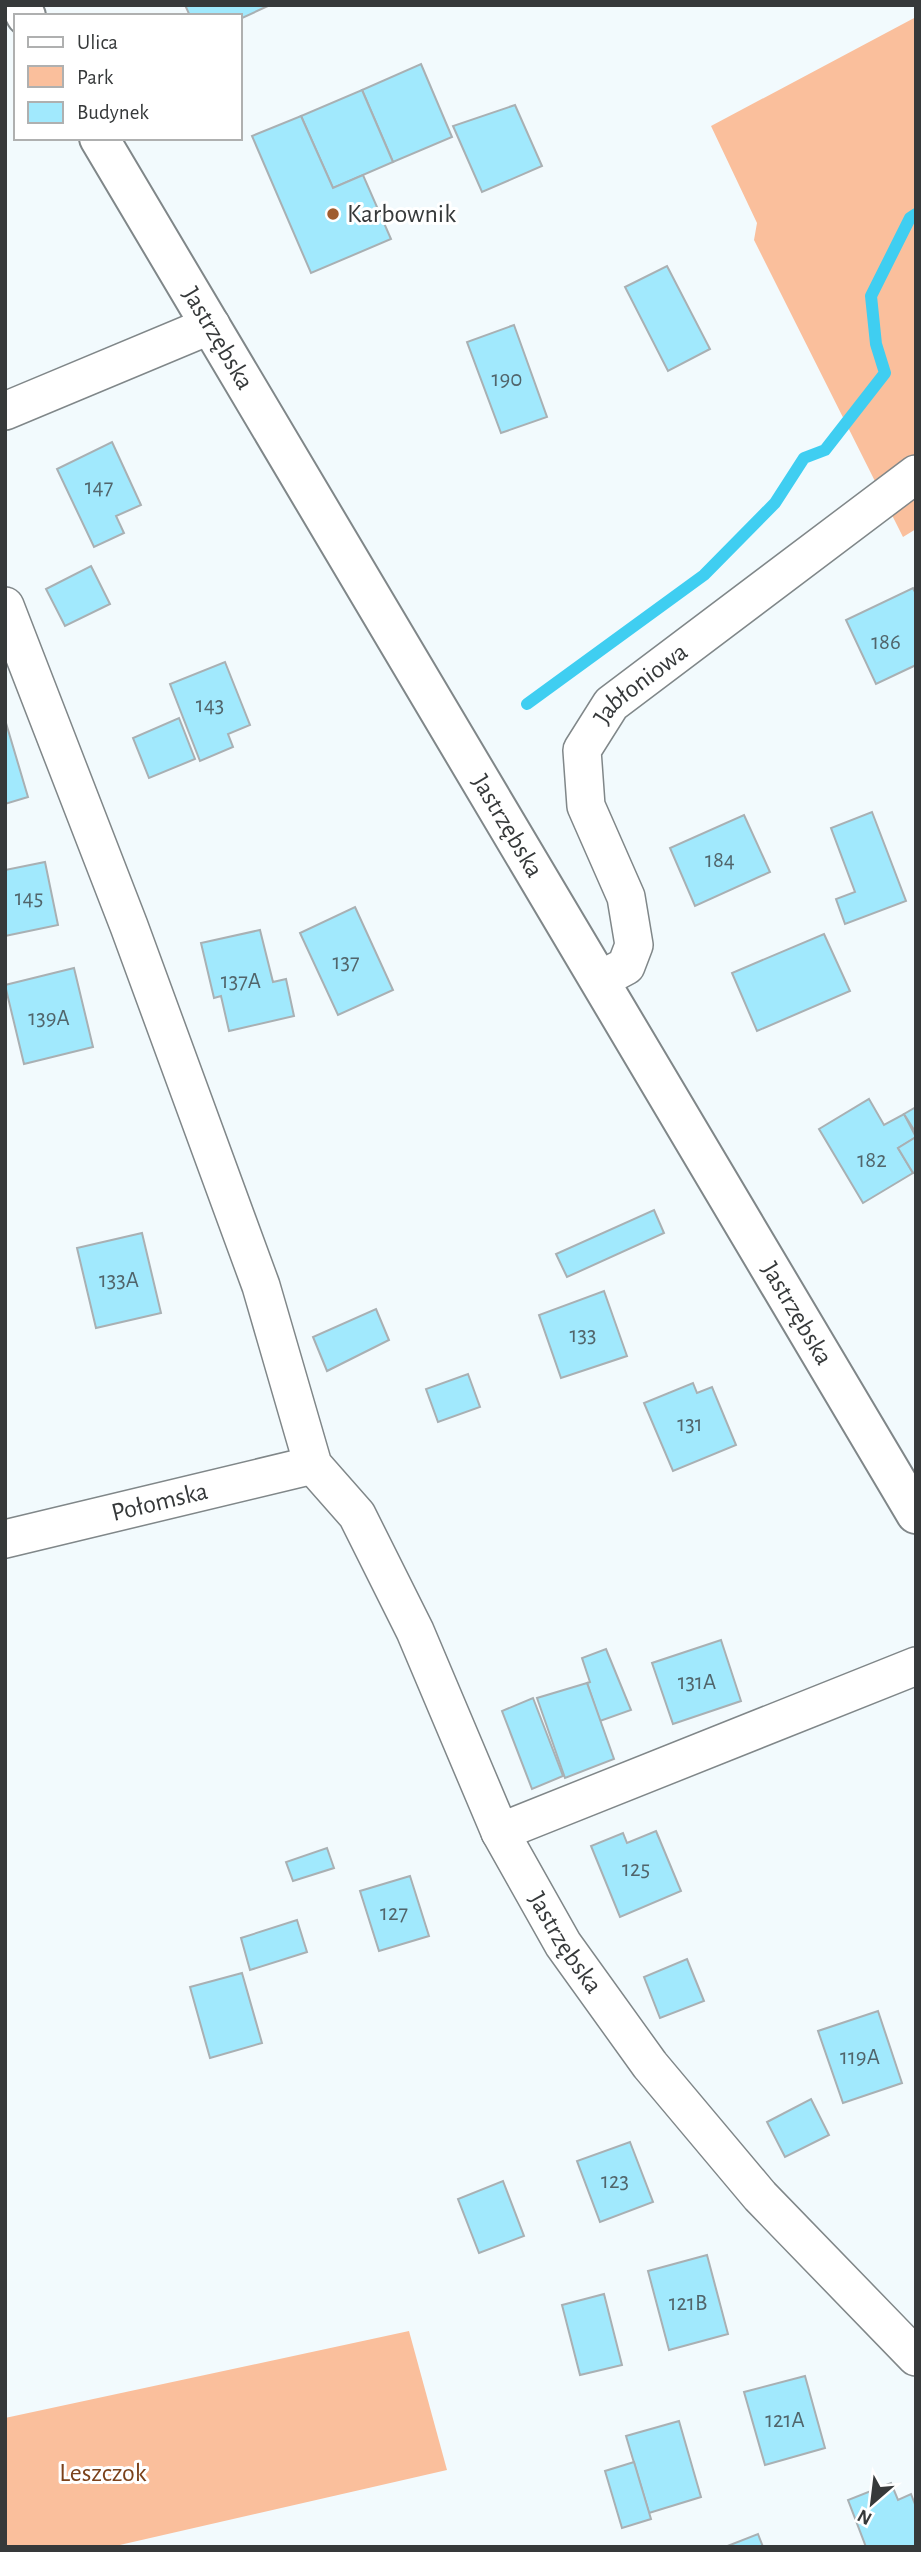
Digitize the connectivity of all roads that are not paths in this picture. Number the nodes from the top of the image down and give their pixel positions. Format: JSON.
{"nodes":[{"id":1,"x":100,"y":140,"type":"edge"},
{"id":2,"x":211,"y":325,"type":"junction"},
{"id":3,"x":5,"y":411,"type":"edge"},
{"id":4,"x":916,"y":474,"type":"edge"},
{"id":5,"x":5,"y":606,"type":"edge"},
{"id":6,"x":600,"y":981,"type":"junction"},
{"id":7,"x":313,"y":1465,"type":"junction"},
{"id":8,"x":916,"y":1514,"type":"edge"},
{"id":9,"x":5,"y":1539,"type":"edge"},
{"id":10,"x":916,"y":1666,"type":"edge"},
{"id":11,"x":500,"y":1832,"type":"junction"},
{"id":12,"x":916,"y":2357,"type":"edge"}],
"edges":[{"from":1,"to":2,"type":"main road","name":"Jastrzębska"},
{"from":2,"to":3,"type":"street"},
{"from":2,"to":6,"type":"main road","name":"Jastrzębska"},
{"from":4,"to":6,"type":"street","name":"Jabłoniowa"},
{"from":5,"to":7,"type":"street"},
{"from":6,"to":8,"type":"main road","name":"Jastrzębska"},
{"from":7,"to":9,"type":"street","name":"Połomska"},
{"from":7,"to":11,"type":"street","name":"Jastrzębska"},
{"from":10,"to":11,"type":"street"},
{"from":11,"to":12,"type":"street","name":"Jastrzębska"}]}
